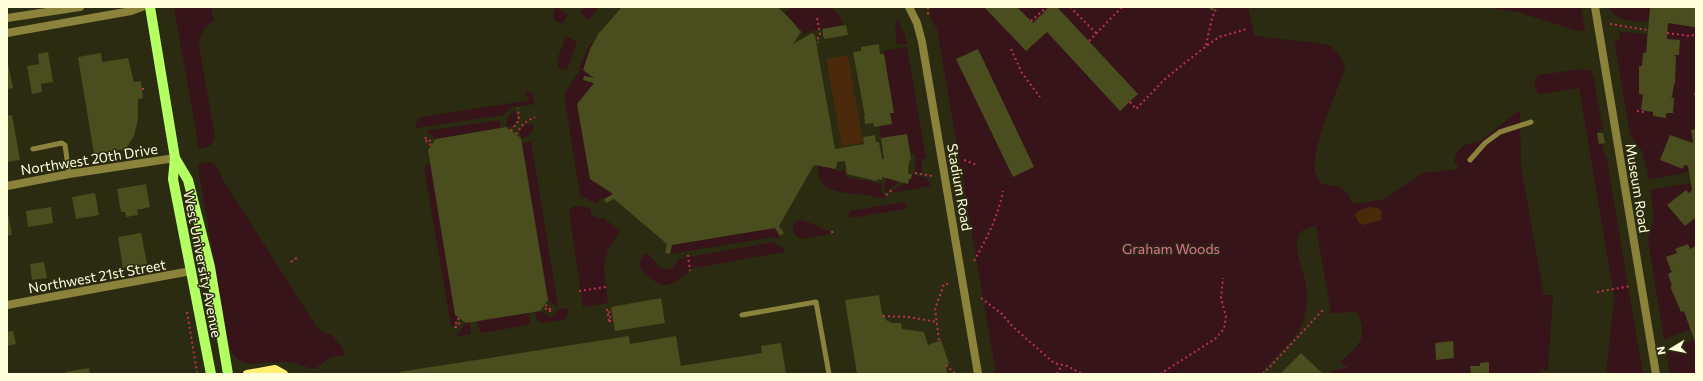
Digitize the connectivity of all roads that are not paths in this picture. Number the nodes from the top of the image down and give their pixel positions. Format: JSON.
{"nodes":[{"id":1,"x":80,"y":7,"type":"edge"},
{"id":2,"x":142,"y":7,"type":"edge"},
{"id":3,"x":150,"y":7,"type":"edge"},
{"id":4,"x":909,"y":7,"type":"edge"},
{"id":5,"x":1595,"y":7,"type":"edge"},
{"id":6,"x":7,"y":18,"type":"edge"},
{"id":7,"x":7,"y":32,"type":"edge"},
{"id":8,"x":1531,"y":122,"type":"dead end"},
{"id":9,"x":33,"y":149,"type":"dead end"},
{"id":10,"x":175,"y":158,"type":"junction"},
{"id":11,"x":1470,"y":160,"type":"dead end"},
{"id":12,"x":69,"y":174,"type":"junction"},
{"id":13,"x":7,"y":186,"type":"edge"},
{"id":14,"x":191,"y":271,"type":"junction"},
{"id":15,"x":7,"y":306,"type":"edge"},
{"id":16,"x":742,"y":315,"type":"dead end"},
{"id":17,"x":211,"y":374,"type":"edge"},
{"id":18,"x":228,"y":374,"type":"edge"},
{"id":19,"x":247,"y":374,"type":"edge"},
{"id":20,"x":284,"y":374,"type":"edge"},
{"id":21,"x":829,"y":374,"type":"edge"},
{"id":22,"x":978,"y":374,"type":"edge"},
{"id":23,"x":1656,"y":374,"type":"edge"}],
"edges":[{"from":1,"to":6,"type":"street"},
{"from":2,"to":7,"type":"street"},
{"from":3,"to":10,"type":"main road","name":"West University Avenue"},
{"from":4,"to":22,"type":"street","name":"Stadium Road"},
{"from":5,"to":23,"type":"street","name":"Museum Road"},
{"from":8,"to":11,"type":"lane"},
{"from":9,"to":12,"type":"lane"},
{"from":10,"to":12,"type":"street","name":"Northwest 20th Drive"},
{"from":10,"to":14,"type":"main road","name":"West University Avenue"},
{"from":10,"to":18,"type":"main road","name":"West University Avenue"},
{"from":12,"to":13,"type":"street","name":"Northwest 20th Drive"},
{"from":14,"to":15,"type":"street","name":"Northwest 21st Street"},
{"from":14,"to":17,"type":"main road","name":"West University Avenue"},
{"from":16,"to":21,"type":"lane"},
{"from":19,"to":20,"type":"main road"}]}
